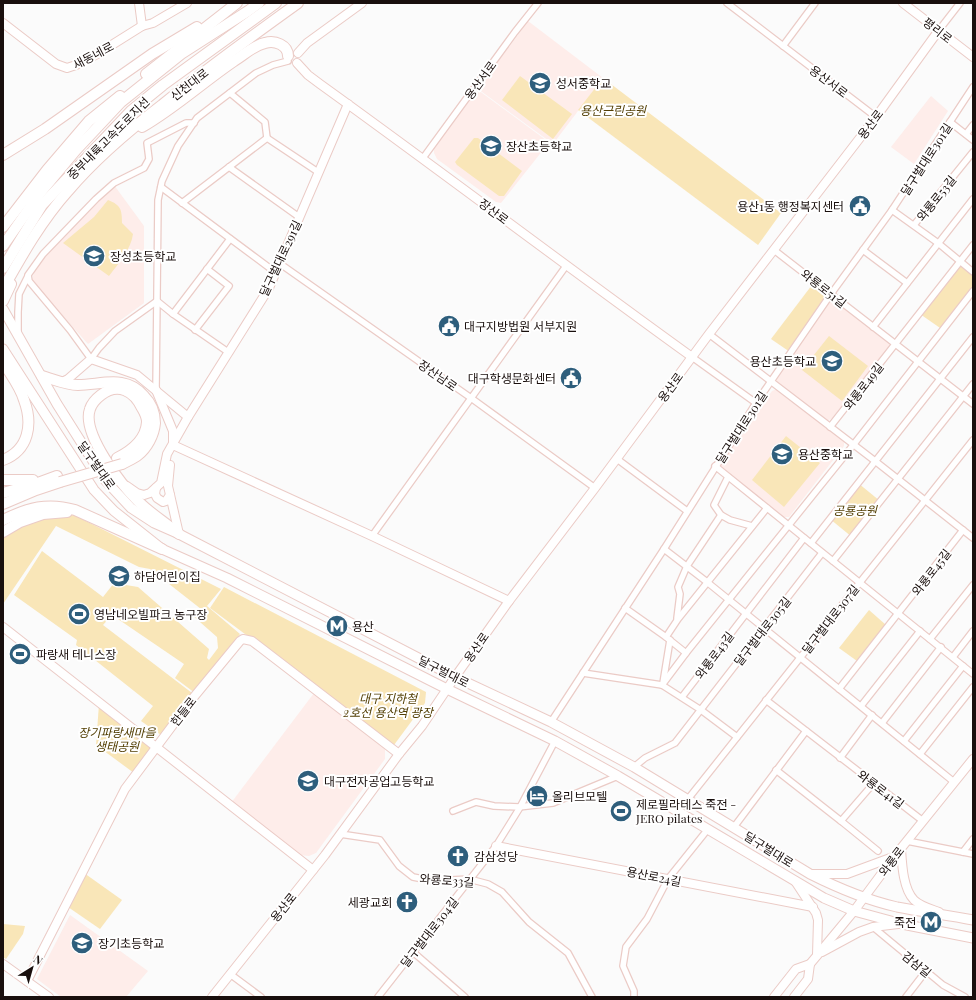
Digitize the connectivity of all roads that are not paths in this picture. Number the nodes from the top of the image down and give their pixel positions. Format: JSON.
{"nodes":[{"id":1,"x":139,"y":3,"type":"edge"},
{"id":2,"x":187,"y":3,"type":"edge"},
{"id":3,"x":237,"y":3,"type":"edge"},
{"id":4,"x":259,"y":3,"type":"edge"},
{"id":5,"x":276,"y":3,"type":"edge"},
{"id":6,"x":298,"y":3,"type":"edge"},
{"id":7,"x":362,"y":3,"type":"edge"},
{"id":8,"x":538,"y":3,"type":"edge"},
{"id":9,"x":727,"y":3,"type":"edge"},
{"id":10,"x":815,"y":3,"type":"edge"},
{"id":11,"x":903,"y":3,"type":"edge"},
{"id":12,"x":960,"y":3,"type":"edge"},
{"id":13,"x":174,"y":7,"type":"edge"},
{"id":14,"x":217,"y":18,"type":"junction"},
{"id":15,"x":3,"y":23,"type":"edge"},
{"id":16,"x":142,"y":26,"type":"junction"},
{"id":17,"x":939,"y":30,"type":"junction"},
{"id":18,"x":783,"y":46,"type":"junction"},
{"id":19,"x":291,"y":57,"type":"junction"},
{"id":20,"x":973,"y":57,"type":"edge"},
{"id":21,"x":973,"y":87,"type":"edge"},
{"id":22,"x":230,"y":93,"type":"junction"},
{"id":23,"x":348,"y":104,"type":"junction"},
{"id":24,"x":876,"y":117,"type":"junction"},
{"id":25,"x":950,"y":122,"type":"junction"},
{"id":26,"x":194,"y":123,"type":"junction"},
{"id":27,"x":973,"y":125,"type":"edge"},
{"id":28,"x":966,"y":134,"type":"junction"},
{"id":29,"x":267,"y":138,"type":"junction"},
{"id":30,"x":973,"y":140,"type":"edge"},
{"id":31,"x":116,"y":142,"type":"junction"},
{"id":32,"x":973,"y":152,"type":"edge"},
{"id":33,"x":3,"y":155,"type":"edge"},
{"id":34,"x":424,"y":158,"type":"junction"},
{"id":35,"x":229,"y":167,"type":"junction"},
{"id":36,"x":318,"y":172,"type":"junction"},
{"id":37,"x":161,"y":187,"type":"junction"},
{"id":38,"x":67,"y":192,"type":"junction"},
{"id":39,"x":973,"y":199,"type":"edge"},
{"id":40,"x":182,"y":203,"type":"junction"},
{"id":41,"x":892,"y":210,"type":"junction"},
{"id":42,"x":299,"y":217,"type":"junction"},
{"id":43,"x":914,"y":225,"type":"junction"},
{"id":44,"x":3,"y":227,"type":"edge"},
{"id":45,"x":230,"y":239,"type":"junction"},
{"id":46,"x":938,"y":243,"type":"junction"},
{"id":47,"x":973,"y":245,"type":"edge"},
{"id":48,"x":3,"y":246,"type":"edge"},
{"id":49,"x":774,"y":250,"type":"junction"},
{"id":50,"x":863,"y":250,"type":"junction"},
{"id":51,"x":960,"y":262,"type":"junction"},
{"id":52,"x":279,"y":263,"type":"junction"},
{"id":53,"x":566,"y":266,"type":"junction"},
{"id":54,"x":3,"y":268,"type":"edge"},
{"id":55,"x":207,"y":269,"type":"junction"},
{"id":56,"x":275,"y":272,"type":"junction"},
{"id":57,"x":973,"y":272,"type":"edge"},
{"id":58,"x":28,"y":275,"type":"junction"},
{"id":59,"x":907,"y":283,"type":"junction"},
{"id":60,"x":3,"y":289,"type":"edge"},
{"id":61,"x":973,"y":291,"type":"edge"},
{"id":62,"x":831,"y":294,"type":"junction"},
{"id":63,"x":3,"y":301,"type":"edge"},
{"id":64,"x":157,"y":301,"type":"junction"},
{"id":65,"x":3,"y":309,"type":"edge"},
{"id":66,"x":173,"y":314,"type":"junction"},
{"id":67,"x":873,"y":327,"type":"junction"},
{"id":68,"x":195,"y":330,"type":"junction"},
{"id":69,"x":709,"y":334,"type":"junction"},
{"id":70,"x":18,"y":336,"type":"junction"},
{"id":71,"x":973,"y":337,"type":"edge"},
{"id":72,"x":896,"y":344,"type":"junction"},
{"id":73,"x":3,"y":349,"type":"edge"},
{"id":74,"x":228,"y":352,"type":"junction"},
{"id":75,"x":692,"y":358,"type":"junction"},
{"id":76,"x":91,"y":359,"type":"junction"},
{"id":77,"x":3,"y":362,"type":"edge"},
{"id":78,"x":918,"y":362,"type":"junction"},
{"id":79,"x":42,"y":376,"type":"junction"},
{"id":80,"x":940,"y":379,"type":"junction"},
{"id":81,"x":62,"y":382,"type":"junction"},
{"id":82,"x":771,"y":382,"type":"junction"},
{"id":83,"x":973,"y":384,"type":"edge"},
{"id":84,"x":156,"y":390,"type":"junction"},
{"id":85,"x":963,"y":397,"type":"junction"},
{"id":86,"x":471,"y":398,"type":"junction"},
{"id":87,"x":756,"y":403,"type":"junction"},
{"id":88,"x":973,"y":404,"type":"edge"},
{"id":89,"x":188,"y":417,"type":"junction"},
{"id":90,"x":830,"y":427,"type":"junction"},
{"id":91,"x":973,"y":440,"type":"edge"},
{"id":92,"x":854,"y":444,"type":"junction"},
{"id":93,"x":173,"y":445,"type":"junction"},
{"id":94,"x":617,"y":459,"type":"junction"},
{"id":95,"x":3,"y":460,"type":"edge"},
{"id":96,"x":120,"y":461,"type":"junction"},
{"id":97,"x":876,"y":461,"type":"junction"},
{"id":98,"x":715,"y":466,"type":"junction"},
{"id":99,"x":116,"y":476,"type":"junction"},
{"id":100,"x":728,"y":477,"type":"junction"},
{"id":101,"x":58,"y":479,"type":"junction"},
{"id":102,"x":898,"y":479,"type":"junction"},
{"id":103,"x":3,"y":480,"type":"edge"},
{"id":104,"x":156,"y":488,"type":"junction"},
{"id":105,"x":595,"y":488,"type":"junction"},
{"id":106,"x":3,"y":493,"type":"edge"},
{"id":107,"x":170,"y":495,"type":"junction"},
{"id":108,"x":925,"y":500,"type":"junction"},
{"id":109,"x":3,"y":504,"type":"edge"},
{"id":110,"x":767,"y":508,"type":"junction"},
{"id":111,"x":687,"y":512,"type":"junction"},
{"id":112,"x":721,"y":515,"type":"junction"},
{"id":113,"x":89,"y":517,"type":"junction"},
{"id":114,"x":3,"y":520,"type":"edge"},
{"id":115,"x":788,"y":525,"type":"junction"},
{"id":116,"x":752,"y":526,"type":"junction"},
{"id":117,"x":963,"y":530,"type":"junction"},
{"id":118,"x":3,"y":532,"type":"edge"},
{"id":119,"x":179,"y":534,"type":"junction"},
{"id":120,"x":372,"y":536,"type":"junction"},
{"id":121,"x":804,"y":538,"type":"junction"},
{"id":122,"x":973,"y":538,"type":"edge"},
{"id":123,"x":811,"y":543,"type":"junction"},
{"id":124,"x":162,"y":549,"type":"junction"},
{"id":125,"x":664,"y":549,"type":"junction"},
{"id":126,"x":822,"y":553,"type":"junction"},
{"id":127,"x":833,"y":561,"type":"junction"},
{"id":128,"x":687,"y":566,"type":"junction"},
{"id":129,"x":707,"y":582,"type":"junction"},
{"id":130,"x":859,"y":582,"type":"junction"},
{"id":131,"x":973,"y":585,"type":"edge"},
{"id":132,"x":728,"y":600,"type":"junction"},
{"id":133,"x":509,"y":601,"type":"junction"},
{"id":134,"x":625,"y":608,"type":"junction"},
{"id":135,"x":746,"y":614,"type":"junction"},
{"id":136,"x":898,"y":614,"type":"junction"},
{"id":137,"x":677,"y":620,"type":"junction"},
{"id":138,"x":3,"y":627,"type":"edge"},
{"id":139,"x":764,"y":628,"type":"junction"},
{"id":140,"x":920,"y":631,"type":"junction"},
{"id":141,"x":973,"y":631,"type":"edge"},
{"id":142,"x":668,"y":639,"type":"junction"},
{"id":143,"x":930,"y":639,"type":"junction"},
{"id":144,"x":941,"y":647,"type":"junction"},
{"id":145,"x":686,"y":653,"type":"junction"},
{"id":146,"x":800,"y":657,"type":"junction"},
{"id":147,"x":952,"y":657,"type":"junction"},
{"id":148,"x":963,"y":666,"type":"junction"},
{"id":149,"x":583,"y":673,"type":"junction"},
{"id":150,"x":973,"y":674,"type":"edge"},
{"id":151,"x":455,"y":677,"type":"junction"},
{"id":152,"x":662,"y":685,"type":"junction"},
{"id":153,"x":973,"y":687,"type":"edge"},
{"id":154,"x":447,"y":689,"type":"junction"},
{"id":155,"x":839,"y":689,"type":"junction"},
{"id":156,"x":682,"y":697,"type":"junction"},
{"id":157,"x":766,"y":700,"type":"junction"},
{"id":158,"x":861,"y":706,"type":"junction"},
{"id":159,"x":701,"y":710,"type":"junction"},
{"id":160,"x":872,"y":715,"type":"junction"},
{"id":161,"x":551,"y":722,"type":"junction"},
{"id":162,"x":882,"y":723,"type":"junction"},
{"id":163,"x":806,"y":731,"type":"junction"},
{"id":164,"x":737,"y":737,"type":"junction"},
{"id":165,"x":555,"y":741,"type":"junction"},
{"id":166,"x":904,"y":741,"type":"junction"},
{"id":167,"x":156,"y":746,"type":"junction"},
{"id":168,"x":399,"y":754,"type":"junction"},
{"id":169,"x":920,"y":754,"type":"junction"},
{"id":170,"x":840,"y":758,"type":"junction"},
{"id":171,"x":973,"y":759,"type":"edge"},
{"id":172,"x":634,"y":767,"type":"junction"},
{"id":173,"x":776,"y":770,"type":"junction"},
{"id":174,"x":618,"y":776,"type":"junction"},
{"id":175,"x":954,"y":782,"type":"junction"},
{"id":176,"x":873,"y":784,"type":"junction"},
{"id":177,"x":688,"y":799,"type":"junction"},
{"id":178,"x":520,"y":807,"type":"junction"},
{"id":179,"x":453,"y":811,"type":"dead end"},
{"id":180,"x":922,"y":820,"type":"junction"},
{"id":181,"x":841,"y":821,"type":"junction"},
{"id":182,"x":734,"y":827,"type":"junction"},
{"id":183,"x":708,"y":829,"type":"junction"},
{"id":184,"x":340,"y":834,"type":"junction"},
{"id":185,"x":973,"y":839,"type":"edge"},
{"id":186,"x":907,"y":840,"type":"junction"},
{"id":187,"x":496,"y":846,"type":"junction"},
{"id":188,"x":901,"y":850,"type":"junction"},
{"id":189,"x":878,"y":851,"type":"dead end"},
{"id":190,"x":963,"y":852,"type":"junction"},
{"id":191,"x":973,"y":854,"type":"edge"},
{"id":192,"x":894,"y":856,"type":"junction"},
{"id":193,"x":313,"y":870,"type":"junction"},
{"id":194,"x":810,"y":874,"type":"junction"},
{"id":195,"x":469,"y":879,"type":"junction"},
{"id":196,"x":668,"y":879,"type":"junction"},
{"id":197,"x":795,"y":881,"type":"junction"},
{"id":198,"x":864,"y":897,"type":"junction"},
{"id":199,"x":813,"y":907,"type":"junction"},
{"id":200,"x":854,"y":911,"type":"junction"},
{"id":201,"x":948,"y":915,"type":"junction"},
{"id":202,"x":973,"y":920,"type":"edge"},
{"id":203,"x":902,"y":924,"type":"junction"},
{"id":204,"x":873,"y":927,"type":"junction"},
{"id":205,"x":973,"y":938,"type":"edge"},
{"id":206,"x":413,"y":952,"type":"junction"},
{"id":207,"x":817,"y":955,"type":"junction"},
{"id":208,"x":3,"y":964,"type":"edge"},
{"id":209,"x":810,"y":964,"type":"junction"},
{"id":210,"x":926,"y":971,"type":"junction"},
{"id":211,"x":230,"y":974,"type":"junction"},
{"id":212,"x":27,"y":981,"type":"junction"},
{"id":213,"x":49,"y":997,"type":"edge"},
{"id":214,"x":212,"y":997,"type":"edge"},
{"id":215,"x":261,"y":997,"type":"edge"},
{"id":216,"x":378,"y":997,"type":"edge"},
{"id":217,"x":465,"y":997,"type":"edge"},
{"id":218,"x":592,"y":997,"type":"edge"},
{"id":219,"x":634,"y":997,"type":"edge"},
{"id":220,"x":774,"y":997,"type":"edge"},
{"id":221,"x":794,"y":997,"type":"edge"},
{"id":222,"x":906,"y":997,"type":"edge"},
{"id":223,"x":965,"y":997,"type":"edge"}],
"edges":[{"from":1,"to":16,"type":"street"},
{"from":2,"to":13,"type":"street","name":"새동네로"},
{"from":3,"to":14,"type":"highway"},
{"from":4,"to":48,"type":"highway","name":"중부내륙고속도로지선"},
{"from":5,"to":54,"type":"highway","name":"중부내륙고속도로지선"},
{"from":6,"to":31,"type":"highway","name":"신천대로"},
{"from":7,"to":19,"type":"street"},
{"from":8,"to":34,"type":"street","name":"용산서로"},
{"from":9,"to":18,"type":"street","name":"용산서로"},
{"from":10,"to":18,"type":"street"},
{"from":11,"to":17,"type":"street","name":"평리로"},
{"from":12,"to":17,"type":"street","name":"용산로"},
{"from":13,"to":16,"type":"street","name":"새동네로"},
{"from":14,"to":33,"type":"highway"},
{"from":14,"to":44,"type":"highway"},
{"from":15,"to":16,"type":"street","name":"새동네로"},
{"from":17,"to":20,"type":"street","name":"평리로"},
{"from":17,"to":24,"type":"street","name":"용산로"},
{"from":18,"to":24,"type":"street","name":"용산서로"},
{"from":19,"to":22,"type":"street"},
{"from":19,"to":23,"type":"street","name":"장산로"},
{"from":19,"to":31,"type":"highway"},
{"from":21,"to":25,"type":"street","name":"달구벌대로301길"},
{"from":22,"to":26,"type":"street"},
{"from":22,"to":29,"type":"street"},
{"from":23,"to":34,"type":"street","name":"장산로"},
{"from":23,"to":36,"type":"street","name":"달구벌대로291길"},
{"from":24,"to":49,"type":"street","name":"용산로"},
{"from":25,"to":28,"type":"street"},
{"from":25,"to":41,"type":"street","name":"달구벌대로301길"},
{"from":26,"to":37,"type":"street"},
{"from":26,"to":58,"type":"street"},
{"from":27,"to":28,"type":"street"},
{"from":28,"to":30,"type":"street"},
{"from":29,"to":35,"type":"street"},
{"from":29,"to":36,"type":"street"},
{"from":31,"to":38,"type":"highway","name":"신천대로"},
{"from":32,"to":43,"type":"street","name":"와룡로53길"},
{"from":34,"to":53,"type":"street","name":"장산로"},
{"from":35,"to":40,"type":"street"},
{"from":35,"to":42,"type":"street"},
{"from":36,"to":42,"type":"street","name":"달구벌대로291길"},
{"from":37,"to":40,"type":"street"},
{"from":37,"to":64,"type":"street"},
{"from":38,"to":60,"type":"highway","name":"신천대로"},
{"from":38,"to":63,"type":"highway"},
{"from":39,"to":46,"type":"street"},
{"from":40,"to":45,"type":"street"},
{"from":41,"to":43,"type":"street","name":"와룡로53길"},
{"from":41,"to":50,"type":"street","name":"달구벌대로301길"},
{"from":42,"to":52,"type":"street","name":"달구벌대로291길"},
{"from":43,"to":46,"type":"street","name":"와룡로53길"},
{"from":45,"to":55,"type":"street"},
{"from":45,"to":56,"type":"street"},
{"from":46,"to":51,"type":"street","name":"와룡로53길"},
{"from":46,"to":59,"type":"street"},
{"from":47,"to":51,"type":"street"},
{"from":49,"to":62,"type":"street","name":"와룡로51길"},
{"from":49,"to":69,"type":"street","name":"용산로"},
{"from":50,"to":59,"type":"street"},
{"from":50,"to":62,"type":"street","name":"달구벌대로301길"},
{"from":51,"to":57,"type":"street","name":"와룡로53길"},
{"from":51,"to":72,"type":"street"},
{"from":52,"to":56,"type":"street","name":"달구벌대로291길"},
{"from":52,"to":86,"type":"street","name":"장산남로"},
{"from":53,"to":75,"type":"street","name":"장산로"},
{"from":53,"to":86,"type":"street"},
{"from":55,"to":66,"type":"street"},
{"from":55,"to":68,"type":"street"},
{"from":56,"to":74,"type":"street","name":"달구벌대로291길"},
{"from":58,"to":70,"type":"street"},
{"from":58,"to":76,"type":"street"},
{"from":59,"to":67,"type":"street"},
{"from":61,"to":78,"type":"street"},
{"from":62,"to":67,"type":"street","name":"와룡로51길"},
{"from":62,"to":82,"type":"street","name":"달구벌대로301길"},
{"from":64,"to":66,"type":"street"},
{"from":64,"to":76,"type":"street"},
{"from":64,"to":84,"type":"street"},
{"from":65,"to":70,"type":"main road","name":"달구벌대로"},
{"from":66,"to":68,"type":"street"},
{"from":67,"to":72,"type":"street","name":"와룡로51길"},
{"from":68,"to":74,"type":"street"},
{"from":69,"to":75,"type":"street","name":"용산로"},
{"from":69,"to":82,"type":"street"},
{"from":70,"to":79,"type":"main road","name":"달구벌대로"},
{"from":71,"to":80,"type":"street"},
{"from":72,"to":78,"type":"street","name":"와룡로51길"},
{"from":72,"to":90,"type":"street","name":"와룡로49길"},
{"from":73,"to":124,"type":"main road","name":"달구벌대로"},
{"from":74,"to":89,"type":"street","name":"달구벌대로291길"},
{"from":75,"to":87,"type":"street"},
{"from":75,"to":94,"type":"street","name":"용산로"},
{"from":76,"to":81,"type":"street"},
{"from":76,"to":84,"type":"street"},
{"from":77,"to":95,"type":"highway"},
{"from":78,"to":80,"type":"street","name":"와룡로51길"},
{"from":78,"to":92,"type":"street"},
{"from":79,"to":81,"type":"highway"},
{"from":79,"to":119,"type":"main road","name":"달구벌대로"},
{"from":80,"to":85,"type":"street","name":"와룡로51길"},
{"from":80,"to":97,"type":"street"},
{"from":81,"to":96,"type":"highway"},
{"from":82,"to":87,"type":"street","name":"달구벌대로301길"},
{"from":82,"to":90,"type":"street"},
{"from":83,"to":85,"type":"street"},
{"from":84,"to":89,"type":"street"},
{"from":84,"to":93,"type":"street"},
{"from":85,"to":88,"type":"street","name":"와룡로51길"},
{"from":85,"to":102,"type":"street"},
{"from":86,"to":105,"type":"street","name":"장산남로"},
{"from":86,"to":120,"type":"street"},
{"from":87,"to":98,"type":"street","name":"달구벌대로301길"},
{"from":89,"to":93,"type":"street","name":"달구벌대로291길"},
{"from":90,"to":92,"type":"street"},
{"from":91,"to":108,"type":"street","name":"달구벌대로307길"},
{"from":92,"to":97,"type":"street"},
{"from":92,"to":115,"type":"street"},
{"from":93,"to":104,"type":"street","name":"달구벌대로291길"},
{"from":93,"to":107,"type":"street"},
{"from":93,"to":120,"type":"street"},
{"from":94,"to":105,"type":"street","name":"용산로"},
{"from":94,"to":111,"type":"street"},
{"from":96,"to":99,"type":"highway"},
{"from":96,"to":101,"type":"highway","bridge":true},
{"from":97,"to":102,"type":"street"},
{"from":97,"to":123,"type":"street"},
{"from":98,"to":100,"type":"street"},
{"from":98,"to":111,"type":"street","name":"달구벌대로301길"},
{"from":99,"to":104,"type":"street"},
{"from":99,"to":119,"type":"highway"},
{"from":100,"to":110,"type":"street"},
{"from":100,"to":112,"type":"street"},
{"from":101,"to":103,"type":"highway"},
{"from":101,"to":106,"type":"highway"},
{"from":101,"to":109,"type":"highway"},
{"from":102,"to":108,"type":"street"},
{"from":102,"to":127,"type":"street"},
{"from":104,"to":107,"type":"street"},
{"from":105,"to":133,"type":"street","name":"용산로"},
{"from":107,"to":119,"type":"street"},
{"from":108,"to":117,"type":"street"},
{"from":108,"to":130,"type":"street","name":"달구벌대로307길"},
{"from":110,"to":115,"type":"street"},
{"from":110,"to":116,"type":"street"},
{"from":111,"to":125,"type":"street","name":"달구벌대로301길"},
{"from":112,"to":116,"type":"street"},
{"from":112,"to":128,"type":"street"},
{"from":113,"to":114,"type":"highway"},
{"from":113,"to":118,"type":"highway"},
{"from":113,"to":124,"type":"highway"},
{"from":115,"to":121,"type":"street"},
{"from":115,"to":132,"type":"street","name":"와룡로43길"},
{"from":116,"to":129,"type":"street"},
{"from":117,"to":122,"type":"street"},
{"from":117,"to":136,"type":"street","name":"와룡로45길"},
{"from":119,"to":151,"type":"main road","name":"달구벌대로"},
{"from":120,"to":133,"type":"street"},
{"from":121,"to":123,"type":"street"},
{"from":121,"to":135,"type":"street","name":"와룡로43길"},
{"from":123,"to":126,"type":"street"},
{"from":124,"to":154,"type":"main road","name":"달구벌대로"},
{"from":125,"to":128,"type":"street"},
{"from":125,"to":134,"type":"street","name":"달구벌대로301길"},
{"from":126,"to":127,"type":"street"},
{"from":126,"to":139,"type":"street","name":"달구벌대로305길"},
{"from":127,"to":130,"type":"street"},
{"from":128,"to":129,"type":"street"},
{"from":128,"to":137,"type":"street"},
{"from":129,"to":132,"type":"street"},
{"from":129,"to":137,"type":"street"},
{"from":130,"to":136,"type":"street"},
{"from":130,"to":146,"type":"street","name":"달구벌대로307길"},
{"from":131,"to":143,"type":"street"},
{"from":132,"to":135,"type":"street"},
{"from":132,"to":145,"type":"street","name":"와룡로43길"},
{"from":133,"to":151,"type":"street","name":"용산로"},
{"from":134,"to":142,"type":"street"},
{"from":134,"to":149,"type":"street","name":"달구벌대로301길"},
{"from":135,"to":139,"type":"street"},
{"from":135,"to":156,"type":"street","name":"와룡로43길"},
{"from":136,"to":140,"type":"street"},
{"from":136,"to":155,"type":"street"},
{"from":137,"to":142,"type":"street"},
{"from":138,"to":167,"type":"street"},
{"from":139,"to":146,"type":"street"},
{"from":139,"to":159,"type":"street","name":"달구벌대로305길"},
{"from":140,"to":143,"type":"street"},
{"from":140,"to":158,"type":"street"},
{"from":141,"to":147,"type":"street"},
{"from":142,"to":145,"type":"street","name":"와룡로43길"},
{"from":142,"to":152,"type":"street"},
{"from":143,"to":144,"type":"street"},
{"from":144,"to":147,"type":"street"},
{"from":144,"to":162,"type":"street"},
{"from":145,"to":152,"type":"street","name":"와룡로43길"},
{"from":146,"to":155,"type":"street"},
{"from":146,"to":157,"type":"street","name":"달구벌대로307길"},
{"from":147,"to":148,"type":"street"},
{"from":148,"to":150,"type":"street"},
{"from":148,"to":166,"type":"street"},
{"from":149,"to":152,"type":"street"},
{"from":149,"to":161,"type":"street","name":"달구벌대로301길"},
{"from":151,"to":154,"type":"street","name":"용산로"},
{"from":151,"to":161,"type":"main road","name":"달구벌대로"},
{"from":152,"to":156,"type":"street"},
{"from":153,"to":169,"type":"street"},
{"from":154,"to":165,"type":"main road","name":"달구벌대로"},
{"from":154,"to":168,"type":"street","name":"용산로"},
{"from":155,"to":158,"type":"street"},
{"from":156,"to":159,"type":"street"},
{"from":157,"to":163,"type":"street","name":"와룡로41길"},
{"from":157,"to":164,"type":"street","name":"달구벌대로307길"},
{"from":158,"to":160,"type":"street"},
{"from":159,"to":164,"type":"street"},
{"from":159,"to":172,"type":"street","name":"달구벌대로305길"},
{"from":160,"to":162,"type":"street"},
{"from":160,"to":170,"type":"street"},
{"from":161,"to":172,"type":"main road","name":"달구벌대로"},
{"from":162,"to":166,"type":"street"},
{"from":163,"to":170,"type":"street","name":"와룡로41길"},
{"from":163,"to":173,"type":"street"},
{"from":164,"to":177,"type":"street","name":"달구벌대로307길"},
{"from":165,"to":174,"type":"main road","name":"달구벌대로"},
{"from":165,"to":178,"type":"street"},
{"from":166,"to":169,"type":"street"},
{"from":167,"to":168,"type":"street","name":"한들로"},
{"from":167,"to":193,"type":"street"},
{"from":167,"to":212,"type":"street","name":"한들로"},
{"from":168,"to":184,"type":"street","name":"용산로"},
{"from":169,"to":175,"type":"street"},
{"from":170,"to":176,"type":"street","name":"와룡로41길"},
{"from":171,"to":175,"type":"street","name":"와룡로"},
{"from":172,"to":177,"type":"main road","name":"달구벌대로"},
{"from":173,"to":181,"type":"street"},
{"from":173,"to":182,"type":"street"},
{"from":174,"to":178,"type":"street"},
{"from":174,"to":183,"type":"main road","name":"달구벌대로"},
{"from":175,"to":180,"type":"street","name":"와룡로"},
{"from":176,"to":180,"type":"street","name":"와룡로41길"},
{"from":176,"to":181,"type":"street"},
{"from":177,"to":182,"type":"main road","name":"달구벌대로"},
{"from":178,"to":179,"type":"street"},
{"from":178,"to":187,"type":"street","name":"달구벌대로304길"},
{"from":180,"to":186,"type":"street","name":"와룡로"},
{"from":181,"to":189,"type":"street"},
{"from":182,"to":194,"type":"main road","name":"달구벌대로"},
{"from":183,"to":196,"type":"street"},
{"from":183,"to":197,"type":"main road","name":"달구벌대로"},
{"from":184,"to":193,"type":"street","name":"용산로"},
{"from":184,"to":195,"type":"street","name":"와룡로33길"},
{"from":185,"to":190,"type":"street"},
{"from":186,"to":188,"type":"street","name":"와룡로"},
{"from":186,"to":190,"type":"street"},
{"from":187,"to":195,"type":"street","name":"달구벌대로304길"},
{"from":187,"to":196,"type":"street","name":"용산로24길"},
{"from":188,"to":192,"type":"street","name":"와룡로"},
{"from":188,"to":201,"type":"street"},
{"from":190,"to":191,"type":"street"},
{"from":192,"to":194,"type":"street"},
{"from":192,"to":198,"type":"street","name":"와룡로"},
{"from":193,"to":211,"type":"street","name":"용산로"},
{"from":194,"to":198,"type":"main road","name":"달구벌대로"},
{"from":195,"to":206,"type":"street","name":"달구벌대로304길"},
{"from":195,"to":218,"type":"street","name":"와룡로33길"},
{"from":196,"to":199,"type":"street","name":"용산로24길"},
{"from":196,"to":219,"type":"street"},
{"from":197,"to":199,"type":"street"},
{"from":197,"to":200,"type":"main road","name":"달구벌대로"},
{"from":198,"to":200,"type":"street","name":"와룡로"},
{"from":198,"to":201,"type":"main road","name":"달구벌대로"},
{"from":199,"to":207,"type":"street"},
{"from":200,"to":203,"type":"main road","name":"달구벌대로"},
{"from":200,"to":207,"type":"street","name":"와룡로"},
{"from":201,"to":202,"type":"main road","name":"달구벌대로"},
{"from":203,"to":204,"type":"street"},
{"from":203,"to":205,"type":"main road","name":"달구벌대로"},
{"from":204,"to":207,"type":"street"},
{"from":204,"to":210,"type":"street","name":"감삼길"},
{"from":206,"to":216,"type":"street","name":"달구벌대로304길"},
{"from":206,"to":217,"type":"street"},
{"from":207,"to":209,"type":"street","name":"와룡로"},
{"from":208,"to":212,"type":"street"},
{"from":209,"to":220,"type":"street","name":"와룡로"},
{"from":209,"to":221,"type":"street","name":"와룡로"},
{"from":210,"to":222,"type":"street"},
{"from":210,"to":223,"type":"street","name":"감삼길"},
{"from":211,"to":214,"type":"street","name":"용산로"},
{"from":211,"to":215,"type":"street"},
{"from":212,"to":213,"type":"street"}]}
